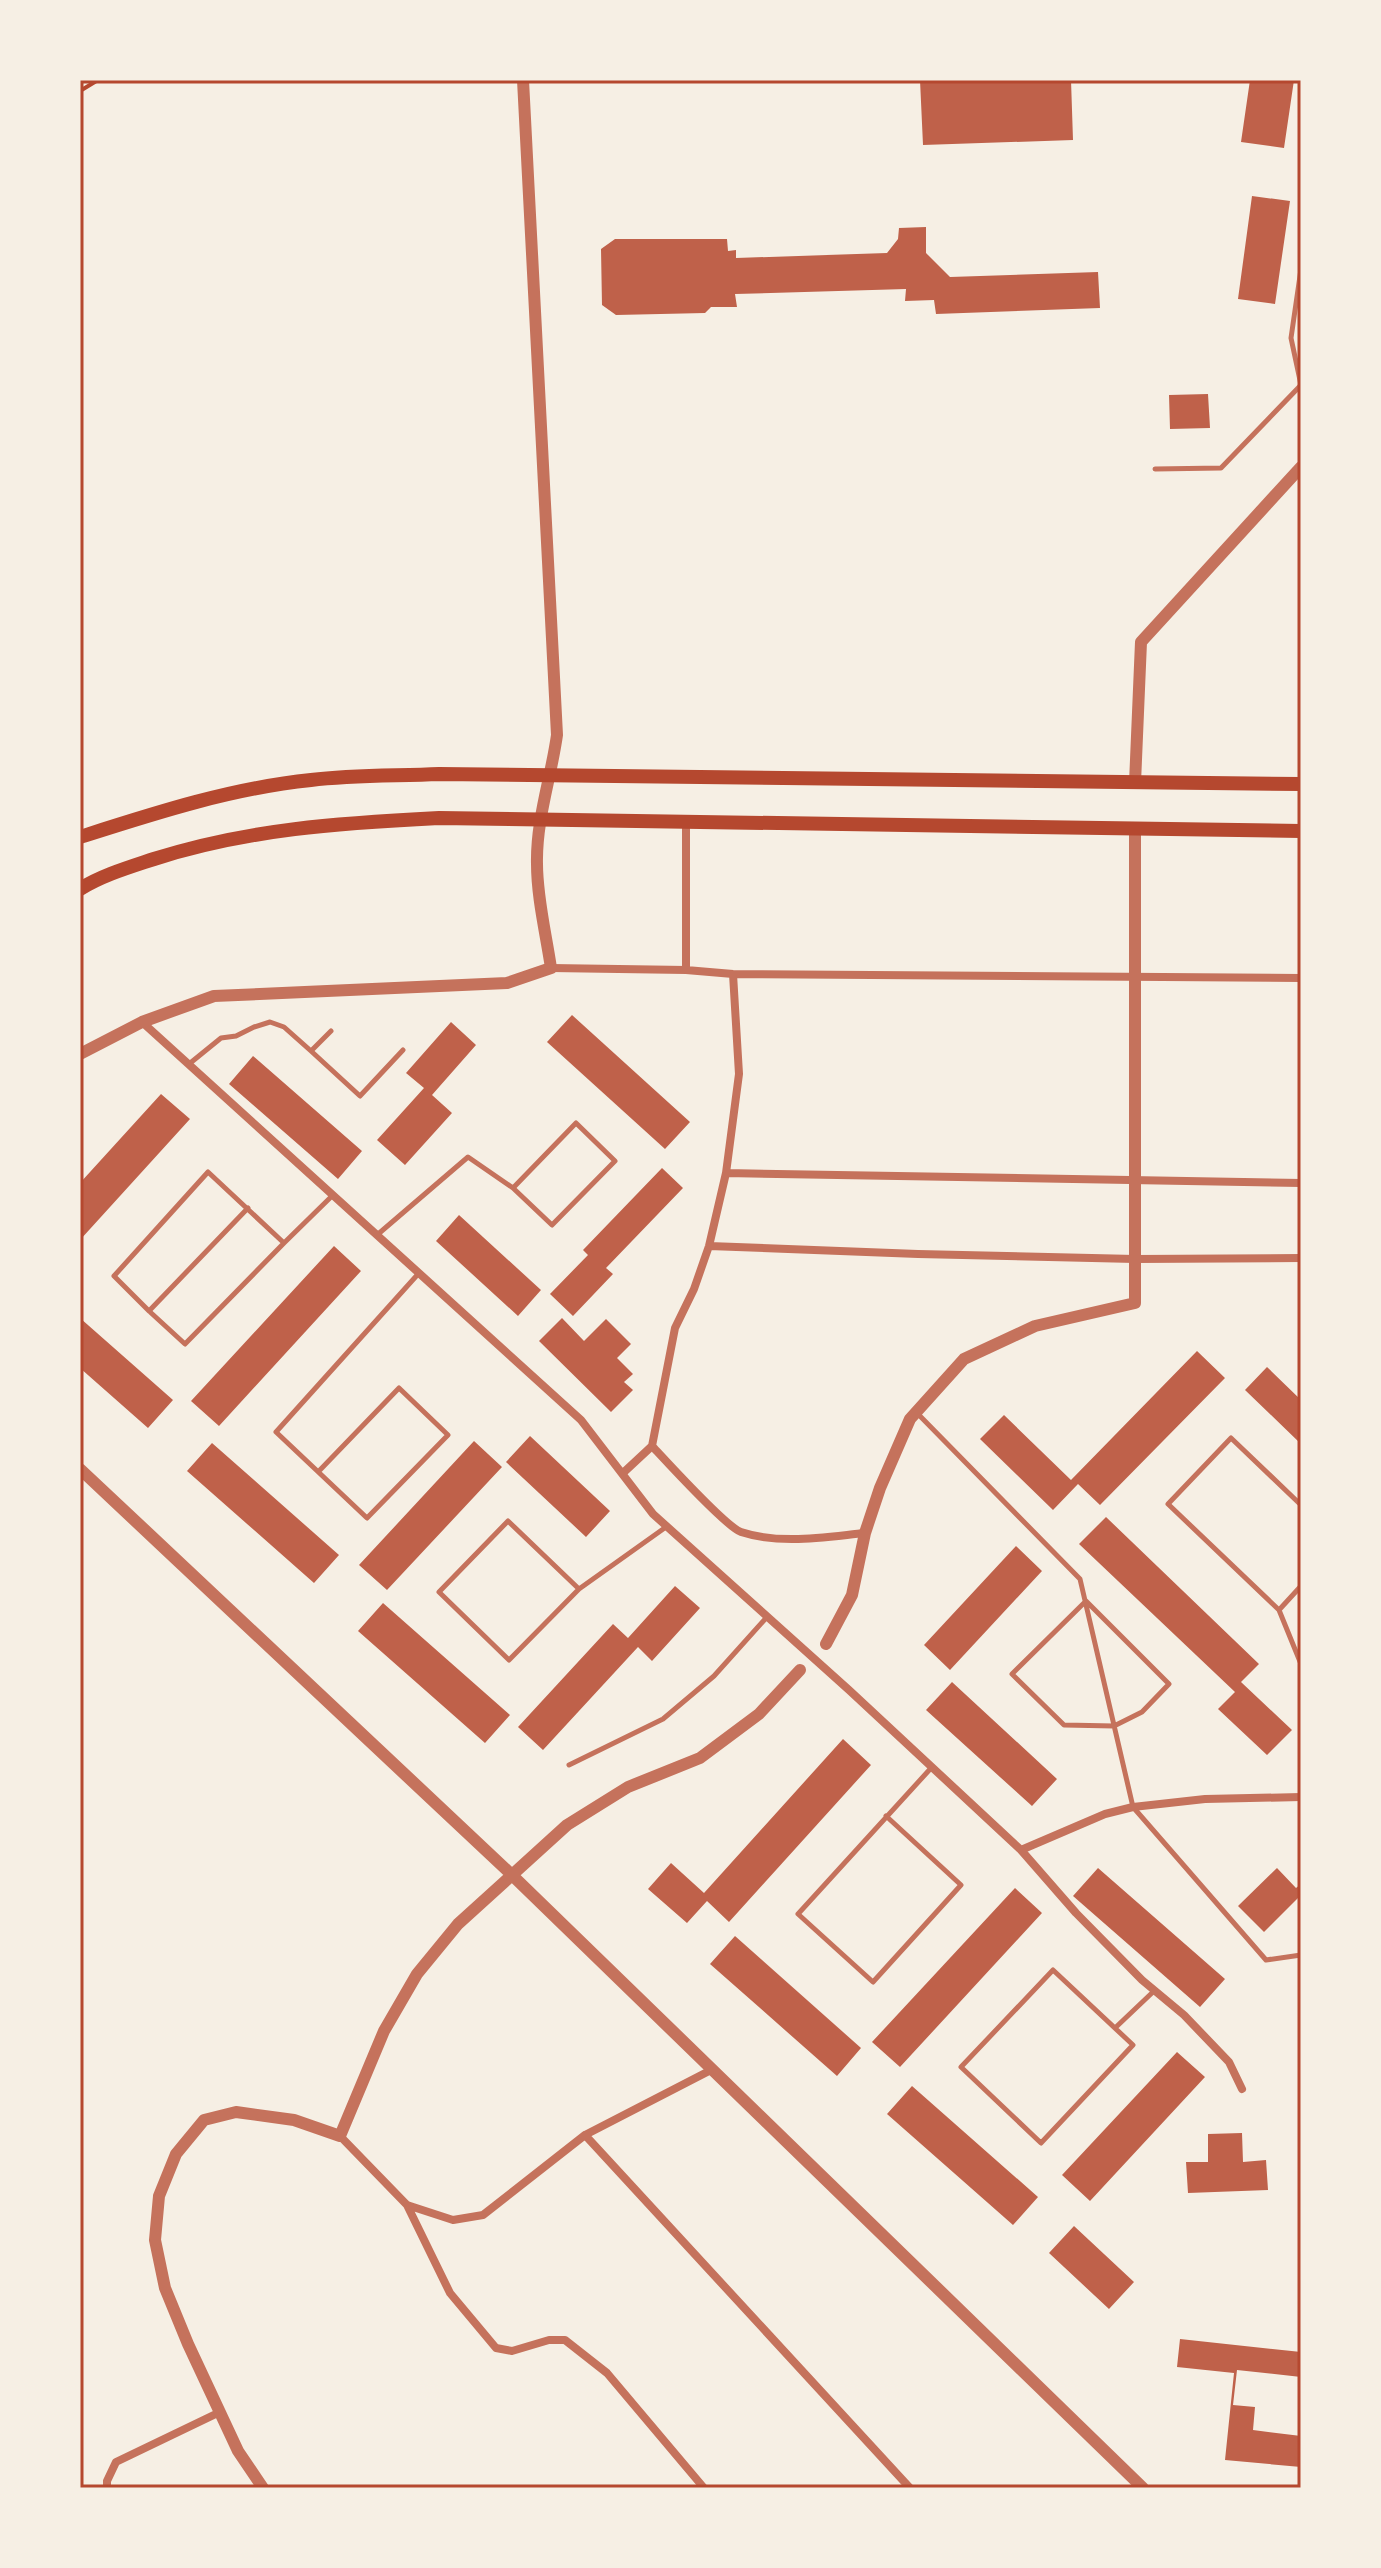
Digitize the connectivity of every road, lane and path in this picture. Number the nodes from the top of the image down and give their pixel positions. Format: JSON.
{"nodes":[{"id":1,"x":98,"y":80,"type":"edge"},
{"id":2,"x":523,"y":80,"type":"edge"},
{"id":3,"x":80,"y":91,"type":"edge"},
{"id":4,"x":1301,"y":269,"type":"edge"},
{"id":5,"x":1301,"y":385,"type":"edge"},
{"id":6,"x":1301,"y":467,"type":"edge"},
{"id":7,"x":1155,"y":469,"type":"dead end"},
{"id":8,"x":551,"y":774,"type":"junction"},
{"id":9,"x":1135,"y":783,"type":"junction"},
{"id":10,"x":1301,"y":784,"type":"edge"},
{"id":11,"x":540,"y":818,"type":"junction"},
{"id":12,"x":686,"y":822,"type":"junction"},
{"id":13,"x":1135,"y":830,"type":"junction"},
{"id":14,"x":1301,"y":831,"type":"edge"},
{"id":15,"x":80,"y":837,"type":"edge"},
{"id":16,"x":80,"y":889,"type":"edge"},
{"id":17,"x":551,"y":968,"type":"junction"},
{"id":18,"x":686,"y":970,"type":"junction"},
{"id":19,"x":733,"y":974,"type":"junction"},
{"id":20,"x":1134,"y":975,"type":"junction"},
{"id":21,"x":1301,"y":978,"type":"edge"},
{"id":22,"x":142,"y":1022,"type":"junction"},
{"id":23,"x":331,"y":1031,"type":"dead end"},
{"id":24,"x":403,"y":1050,"type":"dead end"},
{"id":25,"x":311,"y":1051,"type":"junction"},
{"id":26,"x":80,"y":1054,"type":"edge"},
{"id":27,"x":189,"y":1065,"type":"junction"},
{"id":28,"x":726,"y":1173,"type":"junction"},
{"id":29,"x":1135,"y":1181,"type":"junction"},
{"id":30,"x":1301,"y":1183,"type":"edge"},
{"id":31,"x":513,"y":1188,"type":"junction"},
{"id":32,"x":333,"y":1195,"type":"junction"},
{"id":33,"x":248,"y":1208,"type":"junction"},
{"id":34,"x":377,"y":1235,"type":"junction"},
{"id":35,"x":284,"y":1243,"type":"junction"},
{"id":36,"x":709,"y":1246,"type":"junction"},
{"id":37,"x":1301,"y":1258,"type":"edge"},
{"id":38,"x":1135,"y":1259,"type":"junction"},
{"id":39,"x":419,"y":1273,"type":"junction"},
{"id":40,"x":149,"y":1311,"type":"junction"},
{"id":41,"x":917,"y":1412,"type":"junction"},
{"id":42,"x":652,"y":1446,"type":"junction"},
{"id":43,"x":80,"y":1469,"type":"edge"},
{"id":44,"x":319,"y":1471,"type":"junction"},
{"id":45,"x":623,"y":1473,"type":"junction"},
{"id":46,"x":1301,"y":1505,"type":"edge"},
{"id":47,"x":667,"y":1527,"type":"junction"},
{"id":48,"x":865,"y":1533,"type":"junction"},
{"id":49,"x":1301,"y":1586,"type":"edge"},
{"id":50,"x":579,"y":1589,"type":"junction"},
{"id":51,"x":1086,"y":1601,"type":"junction"},
{"id":52,"x":1279,"y":1610,"type":"junction"},
{"id":53,"x":768,"y":1616,"type":"junction"},
{"id":54,"x":826,"y":1644,"type":"dead end"},
{"id":55,"x":1301,"y":1664,"type":"edge"},
{"id":56,"x":800,"y":1670,"type":"dead end"},
{"id":57,"x":1114,"y":1726,"type":"junction"},
{"id":58,"x":569,"y":1765,"type":"dead end"},
{"id":59,"x":932,"y":1767,"type":"junction"},
{"id":60,"x":1301,"y":1797,"type":"edge"},
{"id":61,"x":1133,"y":1807,"type":"junction"},
{"id":62,"x":886,"y":1816,"type":"junction"},
{"id":63,"x":1021,"y":1850,"type":"junction"},
{"id":64,"x":512,"y":1875,"type":"junction"},
{"id":65,"x":1301,"y":1955,"type":"edge"},
{"id":66,"x":1154,"y":1991,"type":"junction"},
{"id":67,"x":1115,"y":2028,"type":"junction"},
{"id":68,"x":713,"y":2069,"type":"junction"},
{"id":69,"x":1242,"y":2089,"type":"dead end"},
{"id":70,"x":585,"y":2135,"type":"junction"},
{"id":71,"x":340,"y":2136,"type":"junction"},
{"id":72,"x":407,"y":2205,"type":"junction"},
{"id":73,"x":220,"y":2412,"type":"junction"},
{"id":74,"x":107,"y":2488,"type":"edge"},
{"id":75,"x":263,"y":2488,"type":"edge"},
{"id":76,"x":704,"y":2488,"type":"edge"},
{"id":77,"x":910,"y":2488,"type":"edge"},
{"id":78,"x":1143,"y":2488,"type":"edge"}],
"edges":[{"from":1,"to":3,"type":"path"},
{"from":2,"to":8,"type":"street"},
{"from":4,"to":5,"type":"lane"},
{"from":5,"to":7,"type":"lane"},
{"from":6,"to":9,"type":"street"},
{"from":8,"to":9,"type":"main road"},
{"from":8,"to":11,"type":"street"},
{"from":8,"to":15,"type":"main road"},
{"from":9,"to":10,"type":"main road"},
{"from":11,"to":12,"type":"main road"},
{"from":11,"to":16,"type":"main road"},
{"from":11,"to":17,"type":"street"},
{"from":12,"to":13,"type":"main road"},
{"from":12,"to":18,"type":"street"},
{"from":13,"to":14,"type":"main road"},
{"from":13,"to":20,"type":"street"},
{"from":17,"to":18,"type":"street"},
{"from":17,"to":22,"type":"street"},
{"from":18,"to":19,"type":"street"},
{"from":19,"to":20,"type":"street"},
{"from":19,"to":28,"type":"street"},
{"from":20,"to":21,"type":"street"},
{"from":20,"to":29,"type":"street"},
{"from":22,"to":26,"type":"street"},
{"from":22,"to":27,"type":"street"},
{"from":23,"to":25,"type":"lane"},
{"from":24,"to":25,"type":"lane"},
{"from":25,"to":27,"type":"lane"},
{"from":27,"to":32,"type":"street"},
{"from":28,"to":29,"type":"street"},
{"from":28,"to":36,"type":"street"},
{"from":29,"to":30,"type":"street"},
{"from":29,"to":38,"type":"street"},
{"from":31,"to":31,"type":"lane"},
{"from":31,"to":34,"type":"lane"},
{"from":32,"to":34,"type":"street"},
{"from":32,"to":35,"type":"lane"},
{"from":33,"to":35,"type":"lane"},
{"from":33,"to":40,"type":"lane"},
{"from":33,"to":40,"type":"lane"},
{"from":34,"to":39,"type":"street"},
{"from":35,"to":40,"type":"lane"},
{"from":36,"to":38,"type":"street"},
{"from":36,"to":42,"type":"street"},
{"from":37,"to":38,"type":"street"},
{"from":38,"to":41,"type":"street"},
{"from":39,"to":44,"type":"lane"},
{"from":39,"to":45,"type":"street"},
{"from":41,"to":48,"type":"street"},
{"from":41,"to":51,"type":"lane"},
{"from":42,"to":45,"type":"street"},
{"from":42,"to":48,"type":"street"},
{"from":43,"to":64,"type":"street"},
{"from":44,"to":44,"type":"lane"},
{"from":45,"to":47,"type":"street"},
{"from":46,"to":52,"type":"lane"},
{"from":47,"to":50,"type":"lane"},
{"from":47,"to":53,"type":"street"},
{"from":48,"to":54,"type":"street"},
{"from":49,"to":52,"type":"lane"},
{"from":50,"to":50,"type":"lane"},
{"from":51,"to":57,"type":"lane"},
{"from":51,"to":57,"type":"lane"},
{"from":51,"to":57,"type":"lane"},
{"from":52,"to":55,"type":"lane"},
{"from":53,"to":58,"type":"lane"},
{"from":53,"to":59,"type":"street"},
{"from":56,"to":64,"type":"street"},
{"from":57,"to":61,"type":"lane"},
{"from":59,"to":62,"type":"lane"},
{"from":59,"to":63,"type":"street"},
{"from":60,"to":61,"type":"street"},
{"from":61,"to":63,"type":"street"},
{"from":61,"to":65,"type":"lane"},
{"from":62,"to":62,"type":"lane"},
{"from":63,"to":66,"type":"street"},
{"from":64,"to":68,"type":"street"},
{"from":64,"to":71,"type":"street"},
{"from":66,"to":67,"type":"lane"},
{"from":66,"to":69,"type":"street"},
{"from":67,"to":67,"type":"lane"},
{"from":68,"to":70,"type":"street"},
{"from":68,"to":78,"type":"street"},
{"from":70,"to":72,"type":"street"},
{"from":70,"to":77,"type":"street"},
{"from":71,"to":72,"type":"street"},
{"from":71,"to":73,"type":"street"},
{"from":72,"to":76,"type":"street"},
{"from":73,"to":74,"type":"street"},
{"from":73,"to":75,"type":"street"}]}
